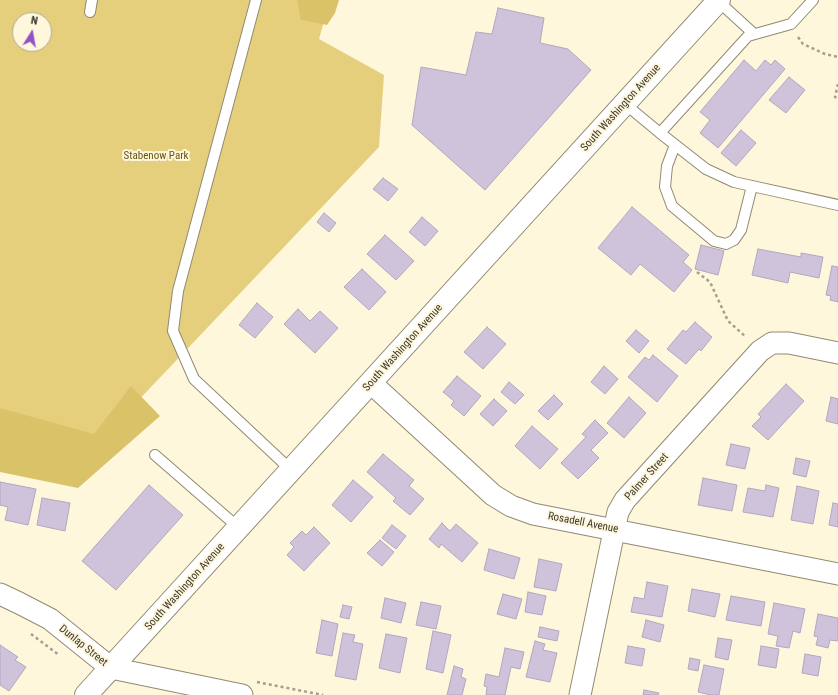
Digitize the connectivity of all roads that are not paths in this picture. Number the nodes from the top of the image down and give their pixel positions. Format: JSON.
{"nodes":[{"id":1,"x":92,"y":0,"type":"edge"},
{"id":2,"x":256,"y":0,"type":"edge"},
{"id":3,"x":813,"y":0,"type":"edge"},
{"id":4,"x":719,"y":1,"type":"edge"},
{"id":5,"x":90,"y":12,"type":"dead end"},
{"id":6,"x":754,"y":34,"type":"junction"},
{"id":7,"x":625,"y":104,"type":"junction"},
{"id":8,"x":660,"y":134,"type":"junction"},
{"id":9,"x":675,"y":145,"type":"junction"},
{"id":10,"x":752,"y":186,"type":"junction"},
{"id":11,"x":838,"y":205,"type":"edge"},
{"id":12,"x":838,"y":353,"type":"edge"},
{"id":13,"x":371,"y":383,"type":"junction"},
{"id":14,"x":155,"y":455,"type":"dead end"},
{"id":15,"x":291,"y":470,"type":"junction"},
{"id":16,"x":239,"y":528,"type":"junction"},
{"id":17,"x":615,"y":530,"type":"junction"},
{"id":18,"x":838,"y":574,"type":"edge"},
{"id":19,"x":0,"y":594,"type":"edge"},
{"id":20,"x":111,"y":668,"type":"junction"},
{"id":21,"x":86,"y":695,"type":"edge"},
{"id":22,"x":242,"y":695,"type":"edge"},
{"id":23,"x":580,"y":695,"type":"edge"}],
"edges":[{"from":1,"to":5,"type":"lane"},
{"from":2,"to":15,"type":"lane"},
{"from":3,"to":6,"type":"lane"},
{"from":4,"to":6,"type":"lane"},
{"from":4,"to":7,"type":"street","name":"South Washington Avenue"},
{"from":6,"to":8,"type":"lane"},
{"from":7,"to":8,"type":"lane"},
{"from":7,"to":13,"type":"street","name":"South Washington Avenue"},
{"from":8,"to":9,"type":"lane"},
{"from":9,"to":10,"type":"lane"},
{"from":9,"to":10,"type":"lane"},
{"from":10,"to":11,"type":"lane"},
{"from":12,"to":17,"type":"street","name":"Palmer Street"},
{"from":13,"to":15,"type":"street","name":"South Washington Avenue"},
{"from":13,"to":17,"type":"street","name":"Rosadell Avenue"},
{"from":14,"to":16,"type":"lane"},
{"from":15,"to":16,"type":"street","name":"South Washington Avenue"},
{"from":16,"to":20,"type":"street","name":"South Washington Avenue"},
{"from":17,"to":18,"type":"street","name":"Rosadell Avenue"},
{"from":17,"to":23,"type":"street","name":"Palmer Street"},
{"from":19,"to":20,"type":"street","name":"Dunlap Street"},
{"from":20,"to":21,"type":"street","name":"South Washington Avenue"},
{"from":20,"to":22,"type":"street","name":"Dunlap Street"}]}
